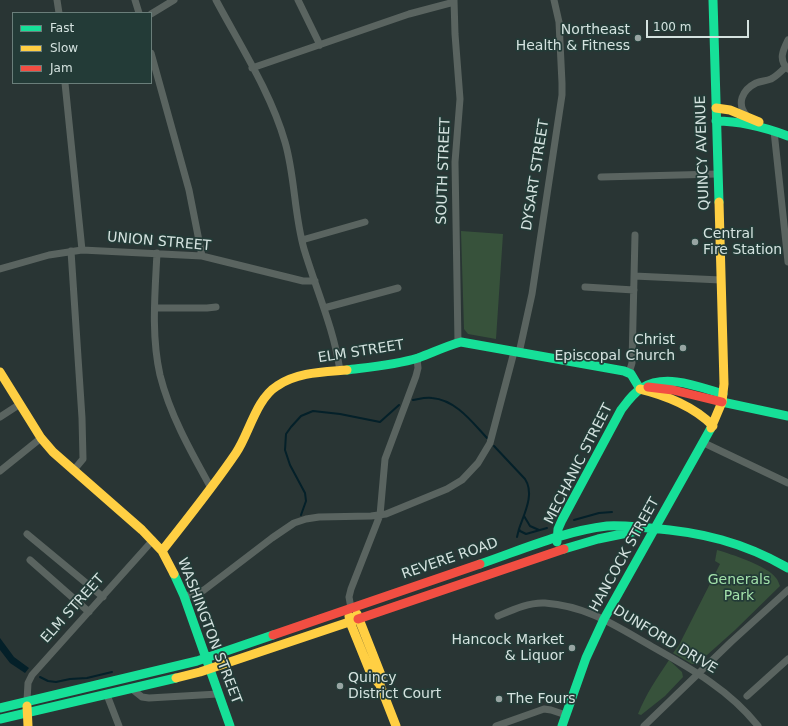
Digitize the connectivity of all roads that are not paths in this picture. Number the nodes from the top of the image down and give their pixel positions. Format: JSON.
{"nodes":[{"id":1,"x":57,"y":0,"type":"edge"},
{"id":2,"x":135,"y":0,"type":"edge"},
{"id":3,"x":174,"y":0,"type":"edge"},
{"id":4,"x":216,"y":0,"type":"edge"},
{"id":5,"x":298,"y":0,"type":"edge"},
{"id":6,"x":554,"y":0,"type":"edge"},
{"id":7,"x":713,"y":0,"type":"edge"},
{"id":8,"x":454,"y":1,"type":"edge"},
{"id":9,"x":59,"y":12,"type":"edge"},
{"id":10,"x":140,"y":12,"type":"edge"},
{"id":11,"x":152,"y":13,"type":"edge"},
{"id":12,"x":788,"y":40,"type":"edge"},
{"id":13,"x":320,"y":45,"type":"junction"},
{"id":14,"x":152,"y":57,"type":"edge"},
{"id":15,"x":252,"y":68,"type":"junction"},
{"id":16,"x":787,"y":68,"type":"edge"},
{"id":17,"x":65,"y":84,"type":"edge"},
{"id":18,"x":716,"y":108,"type":"junction"},
{"id":19,"x":747,"y":116,"type":"junction"},
{"id":20,"x":716,"y":121,"type":"junction"},
{"id":21,"x":774,"y":131,"type":"junction"},
{"id":22,"x":788,"y":136,"type":"edge"},
{"id":23,"x":718,"y":174,"type":"junction"},
{"id":24,"x":601,"y":177,"type":"dead end"},
{"id":25,"x":365,"y":222,"type":"dead end"},
{"id":26,"x":786,"y":230,"type":"edge"},
{"id":27,"x":635,"y":235,"type":"dead end"},
{"id":28,"x":302,"y":240,"type":"junction"},
{"id":29,"x":82,"y":250,"type":"junction"},
{"id":30,"x":71,"y":252,"type":"junction"},
{"id":31,"x":157,"y":253,"type":"junction"},
{"id":32,"x":202,"y":256,"type":"junction"},
{"id":33,"x":788,"y":262,"type":"edge"},
{"id":34,"x":0,"y":269,"type":"edge"},
{"id":35,"x":634,"y":276,"type":"junction"},
{"id":36,"x":721,"y":280,"type":"junction"},
{"id":37,"x":315,"y":281,"type":"junction"},
{"id":38,"x":585,"y":287,"type":"dead end"},
{"id":39,"x":398,"y":288,"type":"dead end"},
{"id":40,"x":634,"y":290,"type":"junction"},
{"id":41,"x":216,"y":307,"type":"dead end"},
{"id":42,"x":154,"y":308,"type":"junction"},
{"id":43,"x":324,"y":308,"type":"junction"},
{"id":44,"x":458,"y":342,"type":"junction"},
{"id":45,"x":516,"y":352,"type":"junction"},
{"id":46,"x":416,"y":358,"type":"junction"},
{"id":47,"x":340,"y":371,"type":"junction"},
{"id":48,"x":0,"y":372,"type":"edge"},
{"id":49,"x":629,"y":373,"type":"junction"},
{"id":50,"x":640,"y":389,"type":"junction"},
{"id":51,"x":722,"y":398,"type":"junction"},
{"id":52,"x":20,"y":404,"type":"junction"},
{"id":53,"x":788,"y":416,"type":"edge"},
{"id":54,"x":0,"y":417,"type":"edge"},
{"id":55,"x":713,"y":426,"type":"junction"},
{"id":56,"x":41,"y":438,"type":"junction"},
{"id":57,"x":704,"y":443,"type":"junction"},
{"id":58,"x":0,"y":471,"type":"edge"},
{"id":59,"x":73,"y":471,"type":"junction"},
{"id":60,"x":788,"y":483,"type":"edge"},
{"id":61,"x":211,"y":488,"type":"junction"},
{"id":62,"x":380,"y":515,"type":"junction"},
{"id":63,"x":655,"y":528,"type":"junction"},
{"id":64,"x":28,"y":534,"type":"dead end"},
{"id":65,"x":558,"y":538,"type":"junction"},
{"id":66,"x":153,"y":540,"type":"junction"},
{"id":67,"x":162,"y":551,"type":"junction"},
{"id":68,"x":30,"y":560,"type":"dead end"},
{"id":69,"x":524,"y":563,"type":"junction"},
{"id":70,"x":788,"y":568,"type":"edge"},
{"id":71,"x":788,"y":590,"type":"edge"},
{"id":72,"x":184,"y":596,"type":"junction"},
{"id":73,"x":102,"y":597,"type":"junction"},
{"id":74,"x":351,"y":608,"type":"junction"},
{"id":75,"x":89,"y":612,"type":"junction"},
{"id":76,"x":498,"y":616,"type":"dead end"},
{"id":77,"x":360,"y":619,"type":"junction"},
{"id":78,"x":604,"y":619,"type":"junction"},
{"id":79,"x":350,"y":622,"type":"junction"},
{"id":80,"x":206,"y":658,"type":"junction"},
{"id":81,"x":788,"y":659,"type":"edge"},
{"id":82,"x":210,"y":669,"type":"junction"},
{"id":83,"x":699,"y":673,"type":"junction"},
{"id":84,"x":380,"y":686,"type":"junction"},
{"id":85,"x":132,"y":689,"type":"junction"},
{"id":86,"x":218,"y":694,"type":"junction"},
{"id":87,"x":107,"y":695,"type":"junction"},
{"id":88,"x":747,"y":696,"type":"dead end"},
{"id":89,"x":27,"y":701,"type":"junction"},
{"id":90,"x":0,"y":708,"type":"edge"},
{"id":91,"x":27,"y":712,"type":"junction"},
{"id":92,"x":566,"y":715,"type":"junction"},
{"id":93,"x":0,"y":719,"type":"edge"},
{"id":94,"x":28,"y":726,"type":"edge"},
{"id":95,"x":119,"y":726,"type":"edge"},
{"id":96,"x":230,"y":726,"type":"edge"},
{"id":97,"x":396,"y":726,"type":"edge"},
{"id":98,"x":496,"y":726,"type":"edge"},
{"id":99,"x":562,"y":726,"type":"edge"},
{"id":100,"x":644,"y":726,"type":"edge"},
{"id":101,"x":758,"y":726,"type":"edge"}],
"edges":[{"from":1,"to":9,"type":"street"},
{"from":2,"to":10,"type":"street"},
{"from":3,"to":11,"type":"street"},
{"from":4,"to":15,"type":"street"},
{"from":5,"to":13,"type":"street"},
{"from":6,"to":45,"type":"street","name":"DYSART STREET"},
{"from":7,"to":18,"type":"main road","name":"QUINCY AVENUE"},
{"from":8,"to":13,"type":"street"},
{"from":8,"to":44,"type":"street","name":"SOUTH STREET"},
{"from":12,"to":16,"type":"street"},
{"from":13,"to":15,"type":"street"},
{"from":14,"to":32,"type":"street"},
{"from":15,"to":28,"type":"street"},
{"from":16,"to":19,"type":"street"},
{"from":17,"to":29,"type":"street"},
{"from":18,"to":19,"type":"main road"},
{"from":18,"to":20,"type":"main road","name":"QUINCY AVENUE"},
{"from":19,"to":21,"type":"main road"},
{"from":20,"to":21,"type":"main road"},
{"from":20,"to":23,"type":"main road","name":"QUINCY AVENUE"},
{"from":21,"to":22,"type":"main road"},
{"from":21,"to":26,"type":"street"},
{"from":23,"to":24,"type":"street"},
{"from":23,"to":36,"type":"main road","name":"QUINCY AVENUE"},
{"from":25,"to":28,"type":"street"},
{"from":26,"to":33,"type":"street"},
{"from":27,"to":35,"type":"street"},
{"from":28,"to":37,"type":"street"},
{"from":29,"to":30,"type":"street","name":"UNION STREET"},
{"from":29,"to":31,"type":"street","name":"UNION STREET"},
{"from":30,"to":34,"type":"street","name":"UNION STREET"},
{"from":30,"to":59,"type":"street"},
{"from":31,"to":32,"type":"street","name":"UNION STREET"},
{"from":31,"to":42,"type":"street"},
{"from":32,"to":37,"type":"street","name":"UNION STREET"},
{"from":35,"to":36,"type":"street"},
{"from":35,"to":40,"type":"street"},
{"from":36,"to":51,"type":"main road","name":"QUINCY AVENUE"},
{"from":37,"to":43,"type":"street"},
{"from":38,"to":40,"type":"street"},
{"from":39,"to":43,"type":"street"},
{"from":40,"to":49,"type":"street"},
{"from":41,"to":42,"type":"street"},
{"from":42,"to":61,"type":"street"},
{"from":43,"to":47,"type":"street"},
{"from":44,"to":45,"type":"main road","name":"ELM STREET"},
{"from":44,"to":46,"type":"main road","name":"ELM STREET"},
{"from":45,"to":49,"type":"main road","name":"ELM STREET"},
{"from":45,"to":62,"type":"street","name":"DYSART STREET"},
{"from":46,"to":47,"type":"main road","name":"ELM STREET"},
{"from":46,"to":62,"type":"street"},
{"from":47,"to":61,"type":"main road","name":"ELM STREET"},
{"from":48,"to":52,"type":"main road","name":"WASHINGTON STREET"},
{"from":49,"to":50,"type":"main road"},
{"from":50,"to":51,"type":"main road"},
{"from":50,"to":55,"type":"main road"},
{"from":50,"to":65,"type":"main road","name":"MECHANIC STREET"},
{"from":51,"to":53,"type":"main road"},
{"from":51,"to":55,"type":"main road","name":"HANCOCK STREET"},
{"from":52,"to":54,"type":"street"},
{"from":52,"to":56,"type":"main road","name":"WASHINGTON STREET"},
{"from":55,"to":57,"type":"main road","name":"HANCOCK STREET"},
{"from":56,"to":58,"type":"street"},
{"from":56,"to":59,"type":"main road","name":"WASHINGTON STREET"},
{"from":57,"to":60,"type":"street"},
{"from":57,"to":63,"type":"main road","name":"HANCOCK STREET"},
{"from":59,"to":66,"type":"main road","name":"WASHINGTON STREET"},
{"from":61,"to":67,"type":"main road","name":"ELM STREET"},
{"from":62,"to":72,"type":"street","name":"DYSART STREET"},
{"from":62,"to":74,"type":"street"},
{"from":63,"to":65,"type":"main road","name":"REVERE ROAD"},
{"from":63,"to":69,"type":"main road","name":"REVERE ROAD"},
{"from":63,"to":70,"type":"main road","name":"REVERE ROAD"},
{"from":63,"to":78,"type":"main road","name":"HANCOCK STREET"},
{"from":64,"to":73,"type":"street"},
{"from":65,"to":69,"type":"main road","name":"MECHANIC STREET"},
{"from":65,"to":74,"type":"main road","name":"REVERE ROAD"},
{"from":66,"to":67,"type":"main road","name":"WASHINGTON STREET"},
{"from":66,"to":73,"type":"street","name":"ELM STREET"},
{"from":67,"to":72,"type":"main road","name":"WASHINGTON STREET"},
{"from":68,"to":75,"type":"street"},
{"from":69,"to":77,"type":"main road","name":"REVERE ROAD"},
{"from":71,"to":83,"type":"street"},
{"from":72,"to":80,"type":"main road","name":"WASHINGTON STREET"},
{"from":73,"to":75,"type":"street","name":"ELM STREET"},
{"from":74,"to":77,"type":"main road"},
{"from":74,"to":79,"type":"main road"},
{"from":74,"to":80,"type":"main road","name":"REVERE ROAD"},
{"from":75,"to":89,"type":"street","name":"ELM STREET"},
{"from":76,"to":78,"type":"street","name":"DUNFORD DRIVE"},
{"from":77,"to":79,"type":"main road","name":"REVERE ROAD"},
{"from":77,"to":84,"type":"main road"},
{"from":78,"to":83,"type":"street","name":"DUNFORD DRIVE"},
{"from":78,"to":92,"type":"main road","name":"HANCOCK STREET"},
{"from":79,"to":82,"type":"main road","name":"REVERE ROAD"},
{"from":79,"to":84,"type":"main road"},
{"from":80,"to":82,"type":"main road","name":"WASHINGTON STREET"},
{"from":80,"to":89,"type":"main road","name":"REVERE ROAD"},
{"from":81,"to":88,"type":"street"},
{"from":82,"to":85,"type":"main road","name":"REVERE ROAD"},
{"from":82,"to":86,"type":"main road","name":"WASHINGTON STREET"},
{"from":83,"to":100,"type":"street"},
{"from":83,"to":101,"type":"street","name":"DUNFORD DRIVE"},
{"from":84,"to":97,"type":"main road"},
{"from":85,"to":86,"type":"street"},
{"from":85,"to":87,"type":"main road","name":"REVERE ROAD"},
{"from":86,"to":96,"type":"main road","name":"WASHINGTON STREET"},
{"from":87,"to":91,"type":"main road","name":"REVERE ROAD"},
{"from":87,"to":95,"type":"street"},
{"from":89,"to":90,"type":"main road","name":"REVERE ROAD"},
{"from":89,"to":91,"type":"main road"},
{"from":91,"to":93,"type":"main road","name":"REVERE ROAD"},
{"from":91,"to":94,"type":"main road"},
{"from":92,"to":98,"type":"street"},
{"from":92,"to":99,"type":"main road","name":"HANCOCK STREET"}]}
